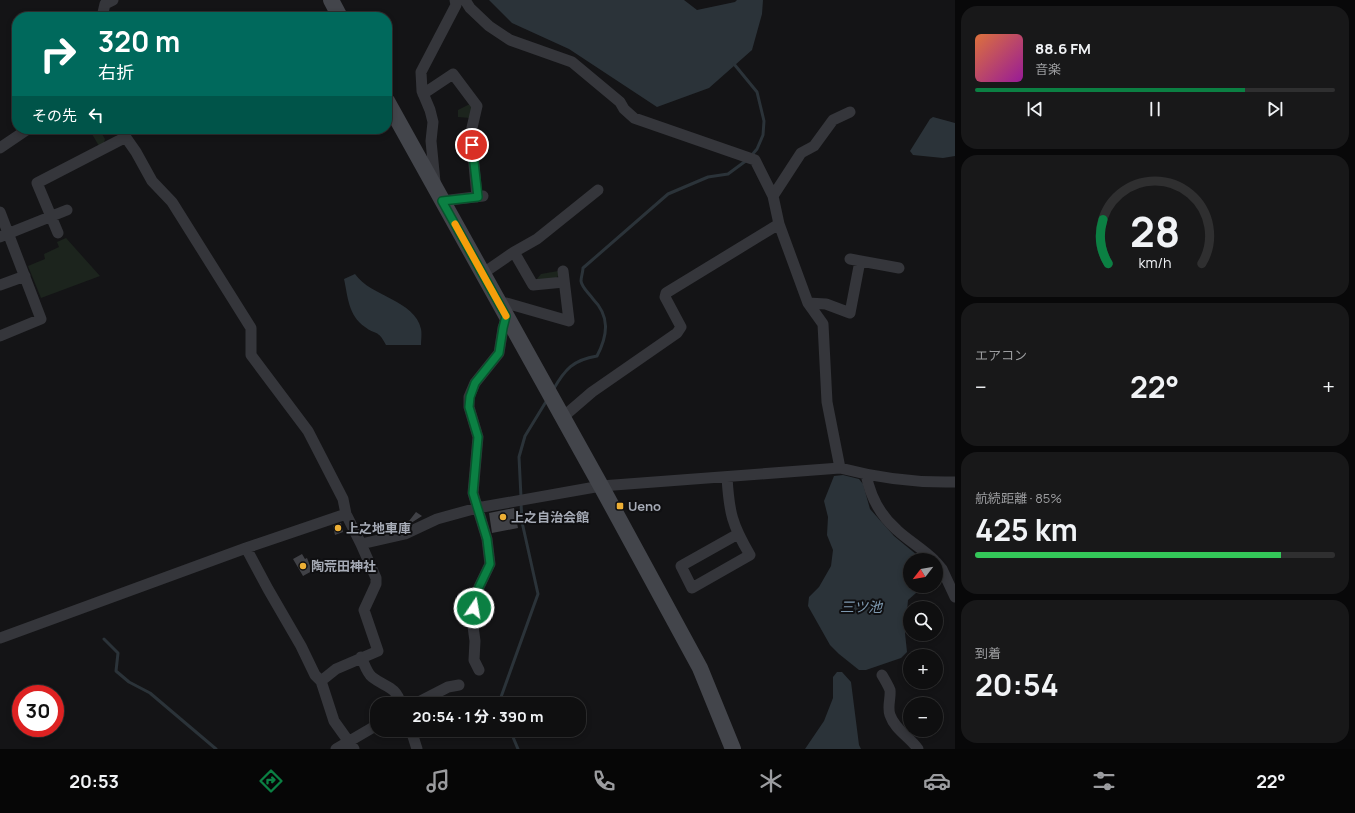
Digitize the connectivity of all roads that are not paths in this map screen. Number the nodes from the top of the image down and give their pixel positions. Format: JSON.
{"nodes":[{"id":1,"x":331,"y":0,"type":"edge"},
{"id":2,"x":455,"y":0,"type":"edge"},
{"id":3,"x":465,"y":0,"type":"edge"},
{"id":4,"x":109,"y":1,"type":"edge"},
{"id":5,"x":103,"y":12,"type":"edge"},
{"id":6,"x":337,"y":12,"type":"edge"},
{"id":7,"x":423,"y":94,"type":"junction"},
{"id":8,"x":392,"y":111,"type":"edge"},
{"id":9,"x":850,"y":112,"type":"dead end"},
{"id":10,"x":21,"y":134,"type":"edge"},
{"id":11,"x":120,"y":134,"type":"edge"},
{"id":12,"x":123,"y":134,"type":"edge"},
{"id":13,"x":0,"y":148,"type":"edge"},
{"id":14,"x":598,"y":190,"type":"dead end"},
{"id":15,"x":439,"y":195,"type":"junction"},
{"id":16,"x":773,"y":196,"type":"junction"},
{"id":17,"x":67,"y":210,"type":"dead end"},
{"id":18,"x":0,"y":212,"type":"edge"},
{"id":19,"x":50,"y":216,"type":"junction"},
{"id":20,"x":779,"y":224,"type":"junction"},
{"id":21,"x":58,"y":233,"type":"dead end"},
{"id":22,"x":4,"y":235,"type":"edge"},
{"id":23,"x":514,"y":252,"type":"junction"},
{"id":24,"x":899,"y":268,"type":"dead end"},
{"id":25,"x":482,"y":274,"type":"junction"},
{"id":26,"x":25,"y":276,"type":"junction"},
{"id":27,"x":0,"y":285,"type":"edge"},
{"id":28,"x":808,"y":303,"type":"junction"},
{"id":29,"x":503,"y":311,"type":"junction"},
{"id":30,"x":0,"y":336,"type":"edge"},
{"id":31,"x":563,"y":418,"type":"junction"},
{"id":32,"x":840,"y":468,"type":"junction"},
{"id":33,"x":866,"y":474,"type":"junction"},
{"id":34,"x":727,"y":477,"type":"junction"},
{"id":35,"x":955,"y":482,"type":"edge"},
{"id":36,"x":601,"y":486,"type":"junction"},
{"id":37,"x":477,"y":508,"type":"junction"},
{"id":38,"x":346,"y":514,"type":"junction"},
{"id":39,"x":738,"y":534,"type":"junction"},
{"id":40,"x":361,"y":544,"type":"junction"},
{"id":41,"x":246,"y":548,"type":"junction"},
{"id":42,"x":925,"y":553,"type":"edge"},
{"id":43,"x":943,"y":571,"type":"edge"},
{"id":44,"x":955,"y":597,"type":"edge"},
{"id":45,"x":0,"y":638,"type":"edge"},
{"id":46,"x":361,"y":657,"type":"junction"},
{"id":47,"x":479,"y":670,"type":"dead end"},
{"id":48,"x":882,"y":675,"type":"dead end"},
{"id":49,"x":321,"y":681,"type":"junction"},
{"id":50,"x":459,"y":685,"type":"dead end"},
{"id":51,"x":398,"y":697,"type":"edge"},
{"id":52,"x":428,"y":697,"type":"edge"},
{"id":53,"x":370,"y":730,"type":"edge"},
{"id":54,"x":413,"y":737,"type":"edge"},
{"id":55,"x":351,"y":745,"type":"edge"},
{"id":56,"x":336,"y":749,"type":"edge"},
{"id":57,"x":417,"y":749,"type":"edge"},
{"id":58,"x":733,"y":749,"type":"edge"},
{"id":59,"x":918,"y":749,"type":"edge"}],
"edges":[{"from":1,"to":6,"type":"street"},
{"from":2,"to":7,"type":"street"},
{"from":3,"to":16,"type":"street"},
{"from":4,"to":5,"type":"street"},
{"from":7,"to":15,"type":"street"},
{"from":7,"to":15,"type":"street"},
{"from":8,"to":15,"type":"street"},
{"from":9,"to":16,"type":"street"},
{"from":10,"to":13,"type":"street"},
{"from":11,"to":19,"type":"street"},
{"from":12,"to":38,"type":"street"},
{"from":14,"to":23,"type":"street"},
{"from":15,"to":25,"type":"street"},
{"from":16,"to":20,"type":"street"},
{"from":17,"to":19,"type":"street"},
{"from":18,"to":22,"type":"street"},
{"from":19,"to":21,"type":"street"},
{"from":19,"to":22,"type":"street"},
{"from":20,"to":28,"type":"street"},
{"from":20,"to":31,"type":"street"},
{"from":22,"to":26,"type":"street"},
{"from":23,"to":25,"type":"street"},
{"from":23,"to":29,"type":"street"},
{"from":24,"to":28,"type":"street"},
{"from":25,"to":29,"type":"street"},
{"from":26,"to":27,"type":"street"},
{"from":26,"to":30,"type":"street"},
{"from":28,"to":32,"type":"street"},
{"from":29,"to":31,"type":"street"},
{"from":29,"to":37,"type":"street"},
{"from":31,"to":36,"type":"street"},
{"from":32,"to":33,"type":"street"},
{"from":32,"to":34,"type":"street"},
{"from":33,"to":35,"type":"street"},
{"from":33,"to":42,"type":"street"},
{"from":34,"to":36,"type":"street"},
{"from":34,"to":39,"type":"street"},
{"from":36,"to":37,"type":"street"},
{"from":36,"to":58,"type":"street"},
{"from":37,"to":40,"type":"street"},
{"from":37,"to":47,"type":"street"},
{"from":38,"to":40,"type":"street"},
{"from":38,"to":41,"type":"street"},
{"from":39,"to":39,"type":"street"},
{"from":40,"to":46,"type":"street"},
{"from":41,"to":45,"type":"street"},
{"from":41,"to":49,"type":"street"},
{"from":43,"to":44,"type":"street"},
{"from":46,"to":49,"type":"street"},
{"from":46,"to":51,"type":"street"},
{"from":48,"to":59,"type":"street"},
{"from":49,"to":55,"type":"street"},
{"from":50,"to":52,"type":"street"},
{"from":53,"to":55,"type":"street"},
{"from":54,"to":57,"type":"street"},
{"from":55,"to":56,"type":"street"}]}
